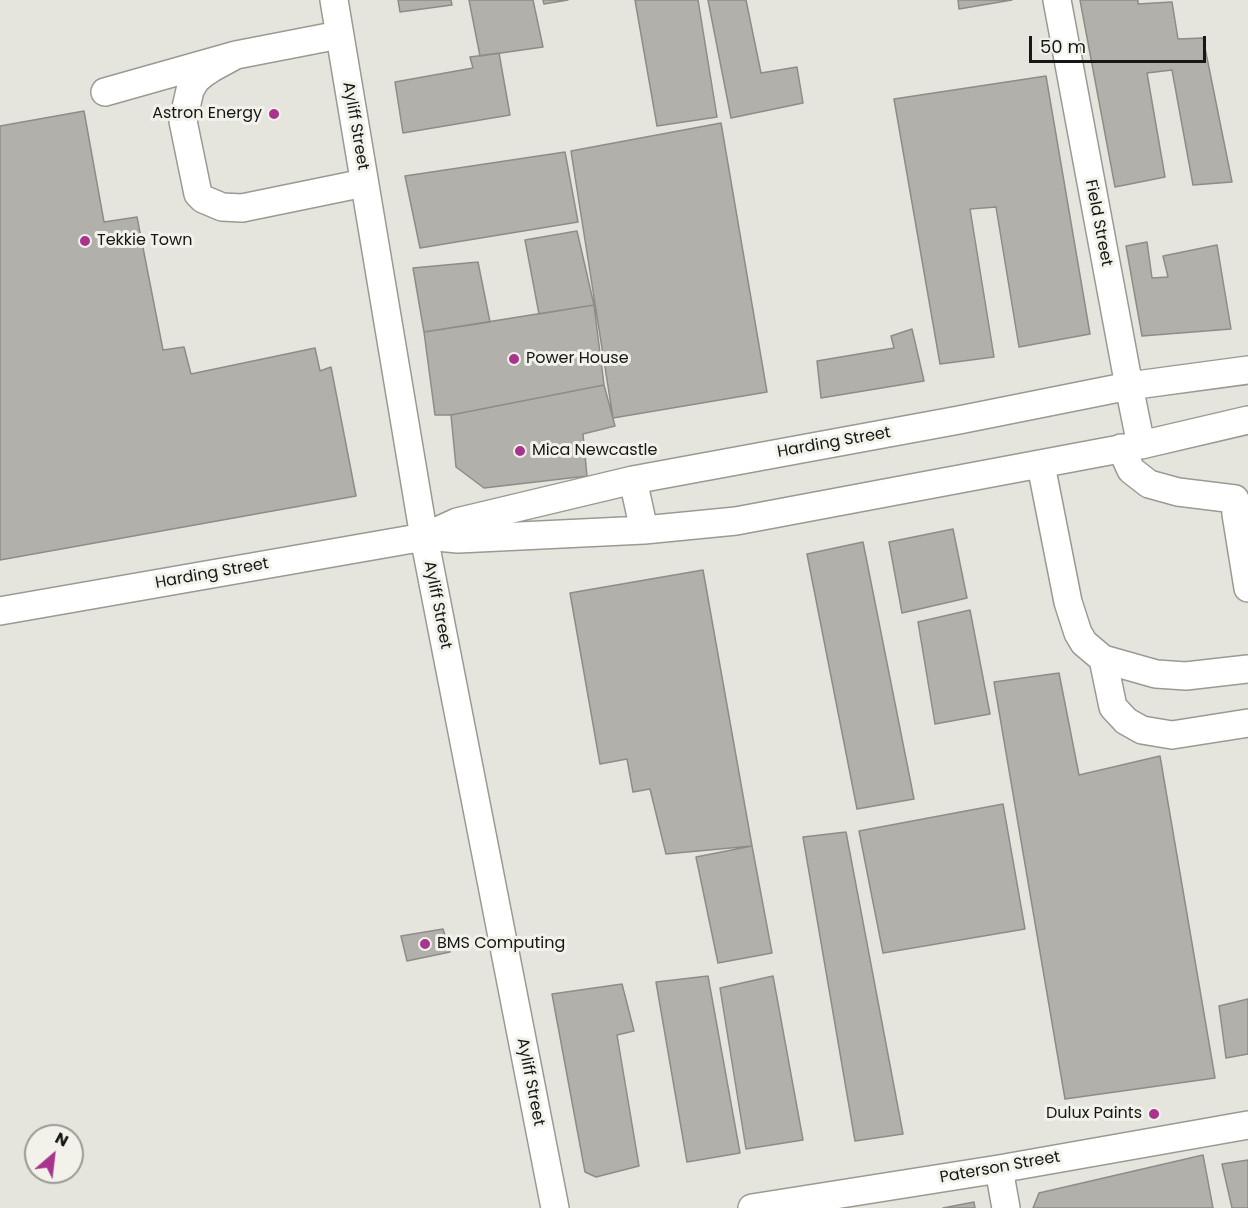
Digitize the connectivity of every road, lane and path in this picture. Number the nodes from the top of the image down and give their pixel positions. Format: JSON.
{"nodes":[{"id":1,"x":334,"y":0,"type":"edge"},
{"id":2,"x":1057,"y":0,"type":"edge"},
{"id":3,"x":339,"y":35,"type":"junction"},
{"id":4,"x":236,"y":55,"type":"junction"},
{"id":5,"x":105,"y":92,"type":"dead end"},
{"id":6,"x":364,"y":183,"type":"junction"},
{"id":7,"x":1248,"y":370,"type":"edge"},
{"id":8,"x":1129,"y":386,"type":"junction"},
{"id":9,"x":1248,"y":420,"type":"edge"},
{"id":10,"x":1131,"y":447,"type":"junction"},
{"id":11,"x":1041,"y":465,"type":"junction"},
{"id":12,"x":633,"y":480,"type":"junction"},
{"id":13,"x":1241,"y":500,"type":"edge"},
{"id":14,"x":644,"y":530,"type":"junction"},
{"id":15,"x":424,"y":537,"type":"junction"},
{"id":16,"x":1248,"y":588,"type":"edge"},
{"id":17,"x":0,"y":611,"type":"edge"},
{"id":18,"x":1103,"y":659,"type":"junction"},
{"id":19,"x":1248,"y":669,"type":"edge"},
{"id":20,"x":1248,"y":723,"type":"edge"},
{"id":21,"x":1248,"y":1125,"type":"edge"},
{"id":22,"x":999,"y":1169,"type":"junction"},
{"id":23,"x":555,"y":1208,"type":"edge"},
{"id":24,"x":752,"y":1208,"type":"edge"},
{"id":25,"x":1006,"y":1208,"type":"edge"}],
"edges":[{"from":1,"to":3,"type":"street","name":"Ayliff Street"},
{"from":2,"to":8,"type":"street","name":"Field Street"},
{"from":3,"to":4,"type":"street"},
{"from":3,"to":6,"type":"street","name":"Ayliff Street"},
{"from":4,"to":5,"type":"street"},
{"from":4,"to":6,"type":"street"},
{"from":6,"to":15,"type":"street","name":"Ayliff Street"},
{"from":7,"to":8,"type":"street","name":"Harding Street"},
{"from":8,"to":10,"type":"street","name":"Field Street"},
{"from":8,"to":12,"type":"street","name":"Harding Street"},
{"from":9,"to":10,"type":"street","name":"Harding Street"},
{"from":10,"to":11,"type":"street","name":"Harding Street"},
{"from":10,"to":13,"type":"street","name":"Field Street"},
{"from":11,"to":14,"type":"street","name":"Harding Street"},
{"from":11,"to":18,"type":"street"},
{"from":12,"to":14,"type":"street"},
{"from":12,"to":15,"type":"street","name":"Harding Street"},
{"from":13,"to":16,"type":"street"},
{"from":14,"to":15,"type":"street","name":"Harding Street"},
{"from":15,"to":17,"type":"street","name":"Harding Street"},
{"from":15,"to":23,"type":"street","name":"Ayliff Street"},
{"from":18,"to":19,"type":"street"},
{"from":18,"to":20,"type":"street"},
{"from":21,"to":22,"type":"street","name":"Paterson Street"},
{"from":22,"to":24,"type":"street","name":"Paterson Street"},
{"from":22,"to":25,"type":"street"}]}
